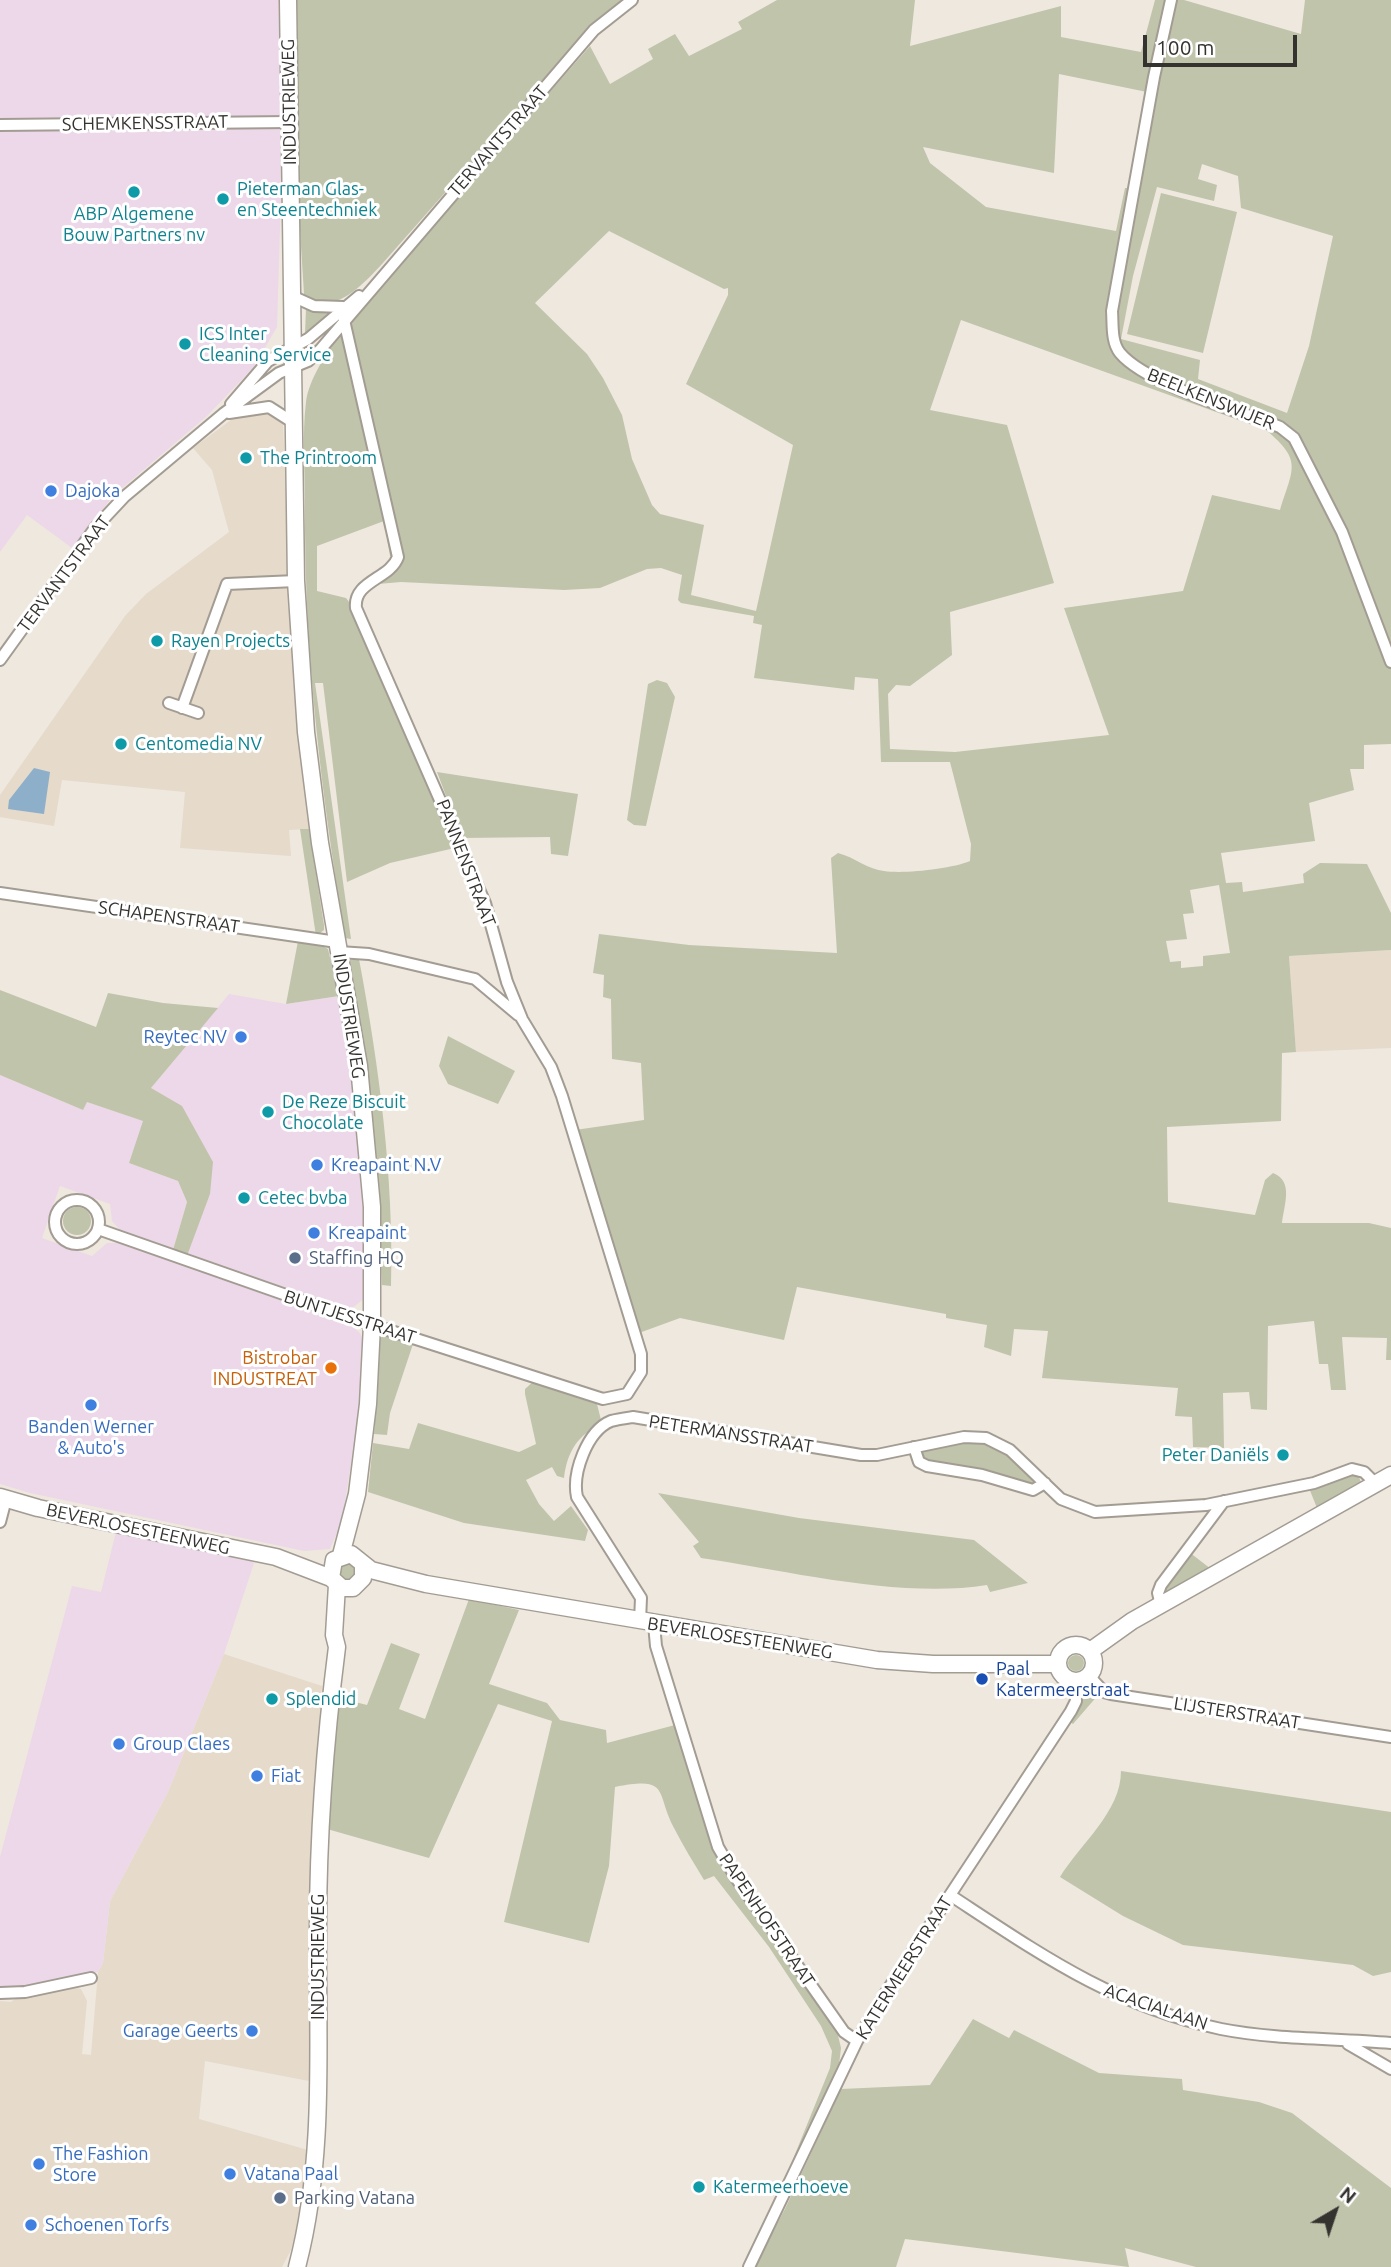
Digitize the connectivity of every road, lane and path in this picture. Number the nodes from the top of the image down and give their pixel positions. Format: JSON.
{"nodes":[{"id":1,"x":288,"y":0,"type":"edge"},
{"id":2,"x":632,"y":0,"type":"edge"},
{"id":3,"x":1171,"y":0,"type":"edge"},
{"id":4,"x":289,"y":122,"type":"junction"},
{"id":5,"x":0,"y":125,"type":"edge"},
{"id":6,"x":370,"y":289,"type":"junction"},
{"id":7,"x":292,"y":296,"type":"junction"},
{"id":8,"x":342,"y":307,"type":"junction"},
{"id":9,"x":344,"y":320,"type":"junction"},
{"id":10,"x":293,"y":346,"type":"junction"},
{"id":11,"x":293,"y":368,"type":"junction"},
{"id":12,"x":223,"y":415,"type":"junction"},
{"id":13,"x":294,"y":423,"type":"junction"},
{"id":14,"x":296,"y":582,"type":"junction"},
{"id":15,"x":1,"y":655,"type":"edge"},
{"id":16,"x":1391,"y":662,"type":"edge"},
{"id":17,"x":169,"y":703,"type":"dead end"},
{"id":18,"x":182,"y":708,"type":"junction"},
{"id":19,"x":198,"y":713,"type":"dead end"},
{"id":20,"x":0,"y":893,"type":"edge"},
{"id":21,"x":338,"y":947,"type":"junction"},
{"id":22,"x":522,"y":1019,"type":"junction"},
{"id":23,"x":98,"y":1229,"type":"junction"},
{"id":24,"x":372,"y":1325,"type":"junction"},
{"id":25,"x":627,"y":1394,"type":"junction"},
{"id":26,"x":603,"y":1399,"type":"junction"},
{"id":27,"x":633,"y":1417,"type":"junction"},
{"id":28,"x":609,"y":1422,"type":"junction"},
{"id":29,"x":914,"y":1447,"type":"junction"},
{"id":30,"x":1391,"y":1475,"type":"edge"},
{"id":31,"x":1045,"y":1483,"type":"junction"},
{"id":32,"x":1376,"y":1484,"type":"junction"},
{"id":33,"x":357,"y":1494,"type":"junction"},
{"id":34,"x":3,"y":1499,"type":"edge"},
{"id":35,"x":1224,"y":1501,"type":"junction"},
{"id":36,"x":0,"y":1522,"type":"edge"},
{"id":37,"x":276,"y":1557,"type":"junction"},
{"id":38,"x":337,"y":1557,"type":"junction"},
{"id":39,"x":361,"y":1561,"type":"junction"},
{"id":40,"x":345,"y":1583,"type":"junction"},
{"id":41,"x":426,"y":1584,"type":"junction"},
{"id":42,"x":1161,"y":1606,"type":"junction"},
{"id":43,"x":647,"y":1623,"type":"junction"},
{"id":44,"x":1090,"y":1651,"type":"junction"},
{"id":45,"x":1058,"y":1664,"type":"junction"},
{"id":46,"x":1082,"y":1679,"type":"junction"},
{"id":47,"x":1391,"y":1737,"type":"edge"},
{"id":48,"x":950,"y":1895,"type":"junction"},
{"id":49,"x":92,"y":1978,"type":"dead end"},
{"id":50,"x":0,"y":1993,"type":"edge"},
{"id":51,"x":857,"y":2041,"type":"junction"},
{"id":52,"x":1347,"y":2043,"type":"junction"},
{"id":53,"x":1391,"y":2043,"type":"edge"},
{"id":54,"x":1391,"y":2069,"type":"edge"},
{"id":55,"x":297,"y":2267,"type":"edge"},
{"id":56,"x":749,"y":2267,"type":"edge"}],
"edges":[{"from":1,"to":4,"type":"main road","name":"INDUSTRIEWEG"},
{"from":2,"to":6,"type":"street","name":"TERVANTSTRAAT"},
{"from":3,"to":16,"type":"street","name":"BEELKENSWIJER"},
{"from":4,"to":5,"type":"street","name":"SCHEMKENSSTRAAT"},
{"from":4,"to":7,"type":"main road","name":"INDUSTRIEWEG"},
{"from":6,"to":8,"type":"street","name":"TERVANTSTRAAT"},
{"from":6,"to":9,"type":"street","name":"TERVANTSTRAAT"},
{"from":7,"to":8,"type":"street"},
{"from":7,"to":10,"type":"main road","name":"INDUSTRIEWEG"},
{"from":8,"to":10,"type":"street","name":"TERVANTSTRAAT"},
{"from":9,"to":11,"type":"street","name":"TERVANTSTRAAT"},
{"from":9,"to":22,"type":"street","name":"PANNENSTRAAT"},
{"from":10,"to":11,"type":"main road","name":"INDUSTRIEWEG"},
{"from":10,"to":12,"type":"street","name":"TERVANTSTRAAT"},
{"from":11,"to":12,"type":"street","name":"TERVANTSTRAAT"},
{"from":11,"to":13,"type":"main road","name":"INDUSTRIEWEG"},
{"from":12,"to":13,"type":"street","name":"TERVANTSTRAAT"},
{"from":12,"to":15,"type":"street","name":"TERVANTSTRAAT"},
{"from":13,"to":14,"type":"main road","name":"INDUSTRIEWEG"},
{"from":14,"to":18,"type":"street"},
{"from":14,"to":21,"type":"main road","name":"INDUSTRIEWEG"},
{"from":17,"to":18,"type":"street"},
{"from":18,"to":19,"type":"street"},
{"from":20,"to":21,"type":"street","name":"SCHAPENSTRAAT"},
{"from":21,"to":22,"type":"street","name":"SCHAPENSTRAAT"},
{"from":21,"to":24,"type":"main road","name":"INDUSTRIEWEG"},
{"from":22,"to":25,"type":"street","name":"PANNENSTRAAT"},
{"from":23,"to":23,"type":"street"},
{"from":23,"to":24,"type":"street","name":"BUNTJESSTRAAT"},
{"from":24,"to":26,"type":"street","name":"BUNTJESSTRAAT"},
{"from":24,"to":33,"type":"main road","name":"INDUSTRIEWEG"},
{"from":25,"to":26,"type":"street","name":"BUNTJESSTRAAT"},
{"from":25,"to":27,"type":"street"},
{"from":26,"to":28,"type":"street"},
{"from":27,"to":28,"type":"street","name":"PETERMANSSTRAAT"},
{"from":27,"to":29,"type":"street","name":"PETERMANSSTRAAT"},
{"from":28,"to":43,"type":"street"},
{"from":29,"to":31,"type":"street"},
{"from":29,"to":31,"type":"street","name":"PETERMANSSTRAAT"},
{"from":30,"to":32,"type":"main road"},
{"from":31,"to":35,"type":"street","name":"PETERMANSSTRAAT"},
{"from":32,"to":35,"type":"street","name":"PETERMANSSTRAAT"},
{"from":32,"to":42,"type":"main road"},
{"from":33,"to":38,"type":"main road","name":"INDUSTRIEWEG"},
{"from":33,"to":39,"type":"main road","name":"INDUSTRIEWEG"},
{"from":34,"to":36,"type":"street"},
{"from":34,"to":37,"type":"main road","name":"BEVERLOSESTEENWEG"},
{"from":35,"to":42,"type":"street"},
{"from":37,"to":38,"type":"main road","name":"BEVERLOSESTEENWEG"},
{"from":37,"to":40,"type":"main road","name":"BEVERLOSESTEENWEG"},
{"from":38,"to":39,"type":"main road"},
{"from":38,"to":40,"type":"main road","name":"INDUSTRIEWEG"},
{"from":39,"to":40,"type":"main road","name":"INDUSTRIEWEG"},
{"from":39,"to":41,"type":"main road","name":"BEVERLOSESTEENWEG"},
{"from":40,"to":41,"type":"main road","name":"BEVERLOSESTEENWEG"},
{"from":40,"to":55,"type":"main road","name":"INDUSTRIEWEG"},
{"from":41,"to":43,"type":"main road","name":"BEVERLOSESTEENWEG"},
{"from":42,"to":44,"type":"main road"},
{"from":43,"to":45,"type":"main road","name":"BEVERLOSESTEENWEG"},
{"from":43,"to":51,"type":"street","name":"PAPENHOFSTRAAT"},
{"from":44,"to":45,"type":"main road"},
{"from":44,"to":46,"type":"main road"},
{"from":45,"to":46,"type":"main road"},
{"from":46,"to":47,"type":"street","name":"LIJSTERSTRAAT"},
{"from":46,"to":48,"type":"street","name":"KATERMEERSTRAAT"},
{"from":48,"to":51,"type":"street","name":"KATERMEERSTRAAT"},
{"from":48,"to":52,"type":"street","name":"ACACIALAAN"},
{"from":49,"to":50,"type":"street"},
{"from":51,"to":56,"type":"street","name":"KATERMEERSTRAAT"},
{"from":52,"to":53,"type":"street","name":"ACACIALAAN"},
{"from":52,"to":54,"type":"street","name":"ACACIALAAN"}]}
